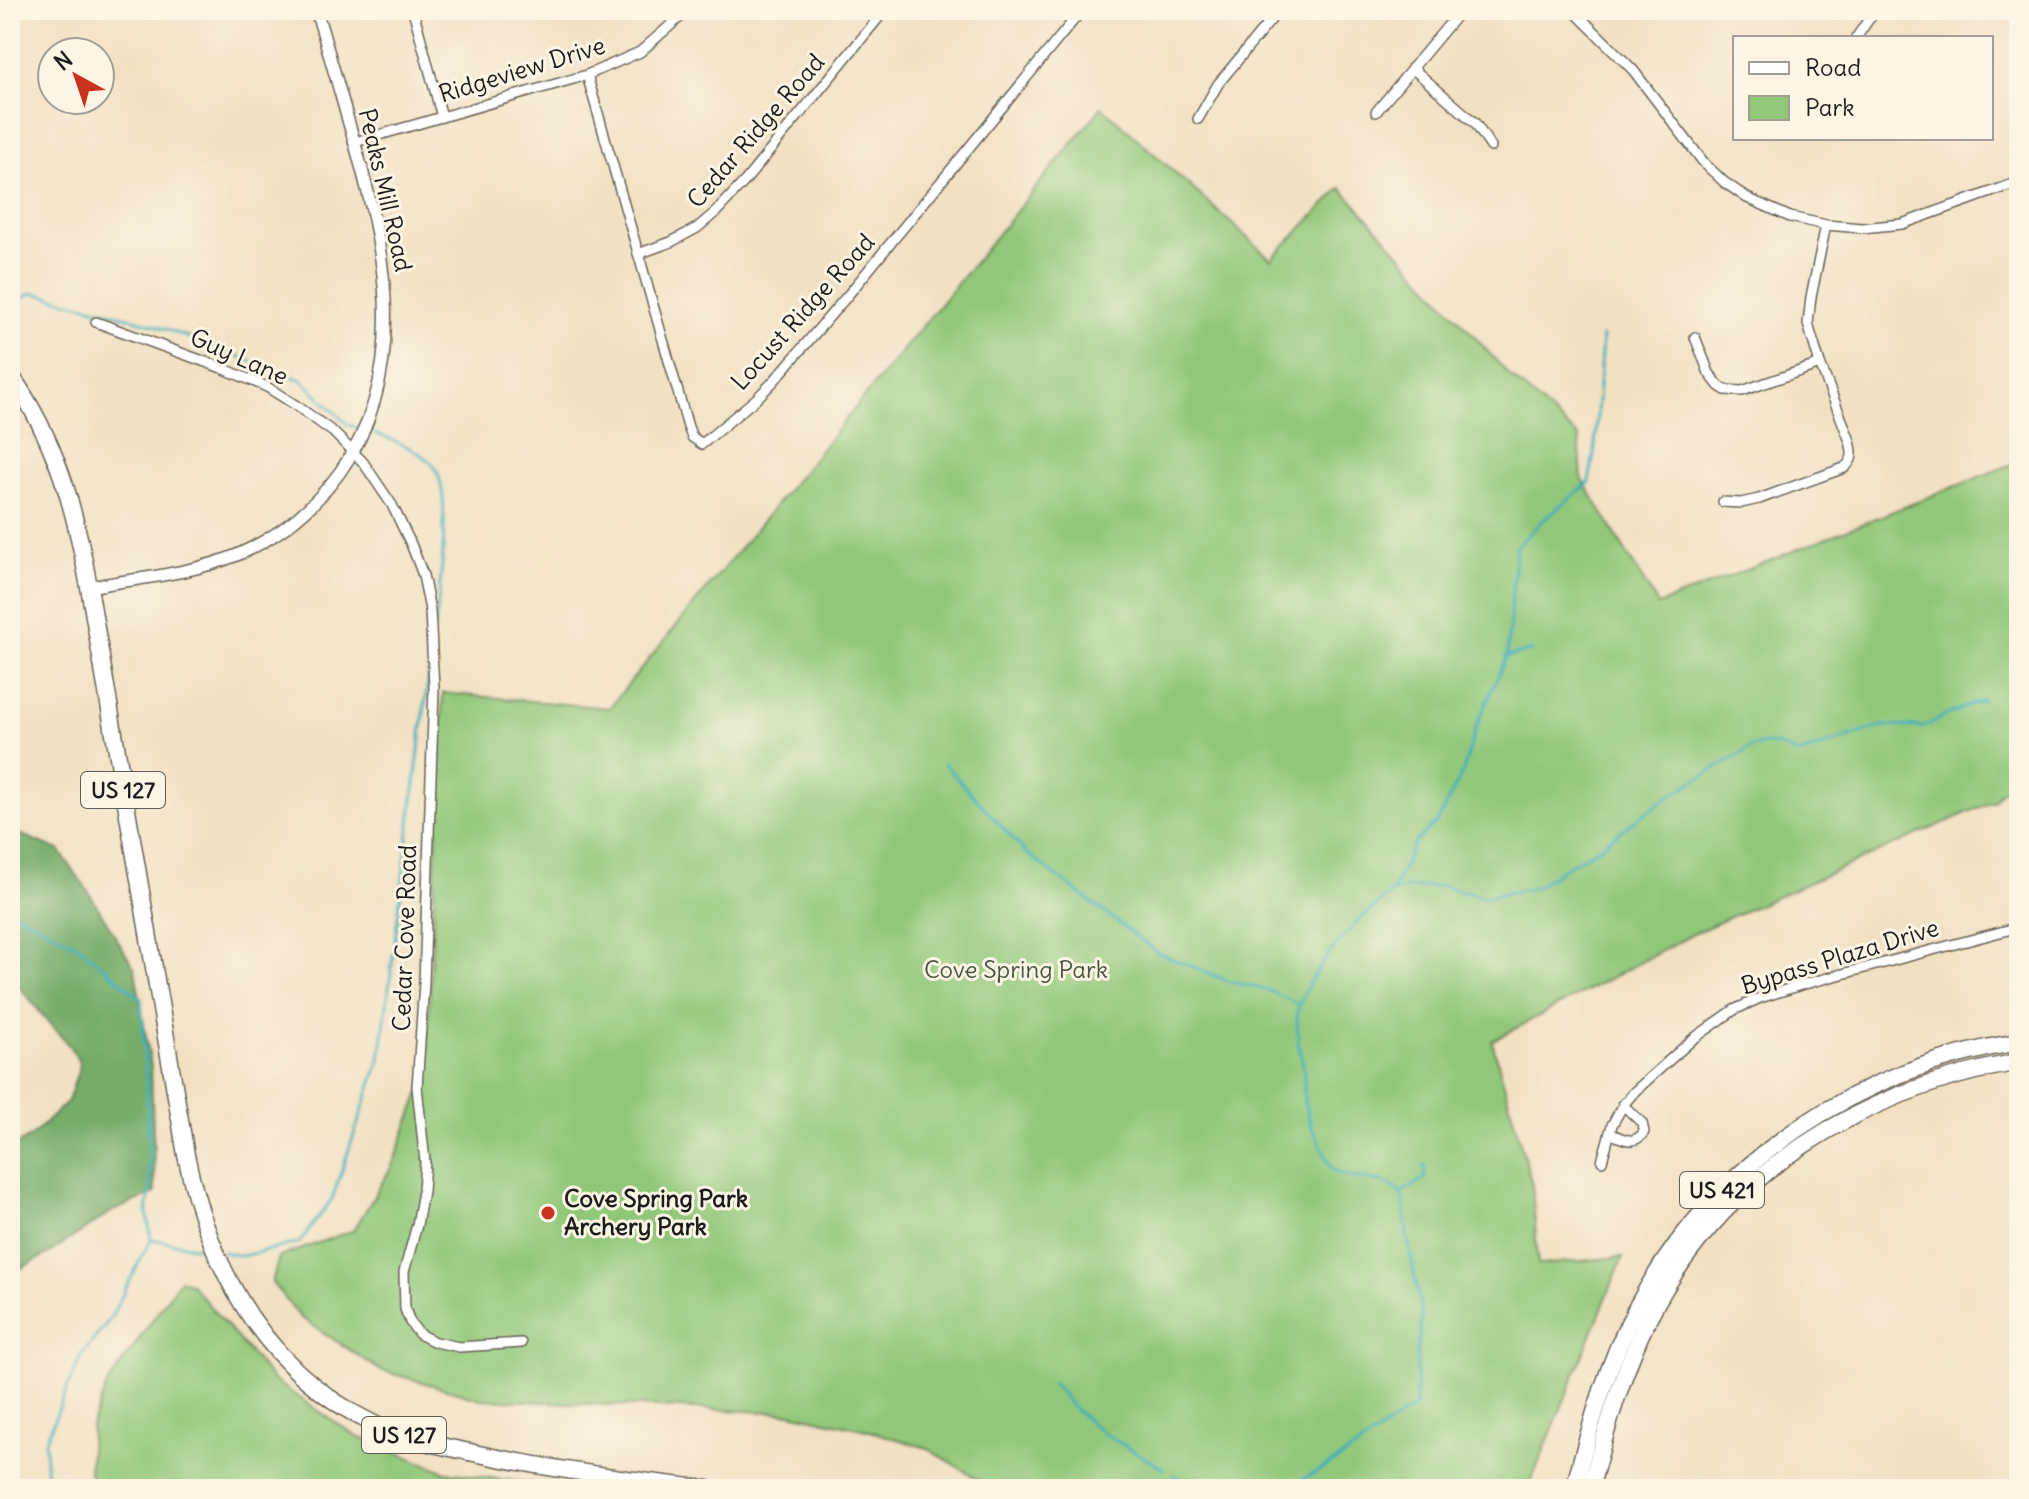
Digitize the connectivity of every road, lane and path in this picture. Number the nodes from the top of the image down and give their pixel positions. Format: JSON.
{"nodes":[{"id":1,"x":316,"y":10,"type":"edge"},
{"id":2,"x":413,"y":10,"type":"edge"},
{"id":3,"x":688,"y":10,"type":"edge"},
{"id":4,"x":885,"y":10,"type":"edge"},
{"id":5,"x":1082,"y":10,"type":"edge"},
{"id":6,"x":1279,"y":10,"type":"edge"},
{"id":7,"x":1461,"y":10,"type":"edge"},
{"id":8,"x":1573,"y":10,"type":"edge"},
{"id":9,"x":1875,"y":10,"type":"edge"},
{"id":10,"x":2016,"y":10,"type":"edge"},
{"id":11,"x":2019,"y":23,"type":"edge"},
{"id":12,"x":1857,"y":36,"type":"edge"},
{"id":13,"x":1412,"y":68,"type":"junction"},
{"id":14,"x":587,"y":75,"type":"junction"},
{"id":15,"x":1376,"y":112,"type":"dead end"},
{"id":16,"x":442,"y":117,"type":"junction"},
{"id":17,"x":1198,"y":119,"type":"dead end"},
{"id":18,"x":355,"y":142,"type":"junction"},
{"id":19,"x":1491,"y":147,"type":"dead end"},
{"id":20,"x":2019,"y":182,"type":"edge"},
{"id":21,"x":1826,"y":225,"type":"junction"},
{"id":22,"x":638,"y":254,"type":"junction"},
{"id":23,"x":96,"y":322,"type":"dead end"},
{"id":24,"x":1695,"y":337,"type":"dead end"},
{"id":25,"x":1820,"y":364,"type":"junction"},
{"id":26,"x":10,"y":374,"type":"edge"},
{"id":27,"x":354,"y":450,"type":"junction"},
{"id":28,"x":1723,"y":502,"type":"dead end"},
{"id":29,"x":89,"y":587,"type":"junction"},
{"id":30,"x":2019,"y":927,"type":"edge"},
{"id":31,"x":2019,"y":1042,"type":"edge"},
{"id":32,"x":2019,"y":1062,"type":"edge"},
{"id":33,"x":1623,"y":1105,"type":"junction"},
{"id":34,"x":1610,"y":1133,"type":"junction"},
{"id":35,"x":1602,"y":1161,"type":"dead end"},
{"id":36,"x":521,"y":1343,"type":"dead end"},
{"id":37,"x":708,"y":1489,"type":"edge"},
{"id":38,"x":1574,"y":1489,"type":"edge"},
{"id":39,"x":1590,"y":1489,"type":"edge"}],
"edges":[{"from":1,"to":18,"type":"street","name":"Peaks Mill Road"},
{"from":2,"to":16,"type":"street"},
{"from":3,"to":14,"type":"street","name":"Ridgeview Drive"},
{"from":4,"to":22,"type":"street","name":"Cedar Ridge Road"},
{"from":5,"to":22,"type":"street","name":"Locust Ridge Road"},
{"from":6,"to":17,"type":"street"},
{"from":7,"to":13,"type":"street"},
{"from":8,"to":21,"type":"street"},
{"from":9,"to":12,"type":"street"},
{"from":10,"to":11,"type":"street"},
{"from":13,"to":15,"type":"street"},
{"from":13,"to":19,"type":"street"},
{"from":14,"to":16,"type":"street","name":"Ridgeview Drive"},
{"from":14,"to":22,"type":"street","name":"Locust Ridge Road"},
{"from":16,"to":18,"type":"street","name":"Ridgeview Drive"},
{"from":18,"to":27,"type":"street","name":"Peaks Mill Road"},
{"from":20,"to":21,"type":"street"},
{"from":21,"to":25,"type":"street"},
{"from":23,"to":27,"type":"street","name":"Guy Lane"},
{"from":24,"to":25,"type":"street"},
{"from":25,"to":28,"type":"street"},
{"from":26,"to":29,"type":"highway","number":"US 127"},
{"from":27,"to":29,"type":"street","name":"Peaks Mill Road"},
{"from":27,"to":36,"type":"street","name":"Cedar Cove Road"},
{"from":29,"to":37,"type":"highway","number":"US 127"},
{"from":30,"to":33,"type":"street","name":"Bypass Plaza Drive"},
{"from":31,"to":38,"type":"highway","number":"US 421"},
{"from":32,"to":39,"type":"highway","number":"US 421"},
{"from":33,"to":34,"type":"street","name":"Bypass Plaza Drive"},
{"from":33,"to":34,"type":"street"},
{"from":34,"to":35,"type":"street","name":"Bypass Plaza Drive"}]}
